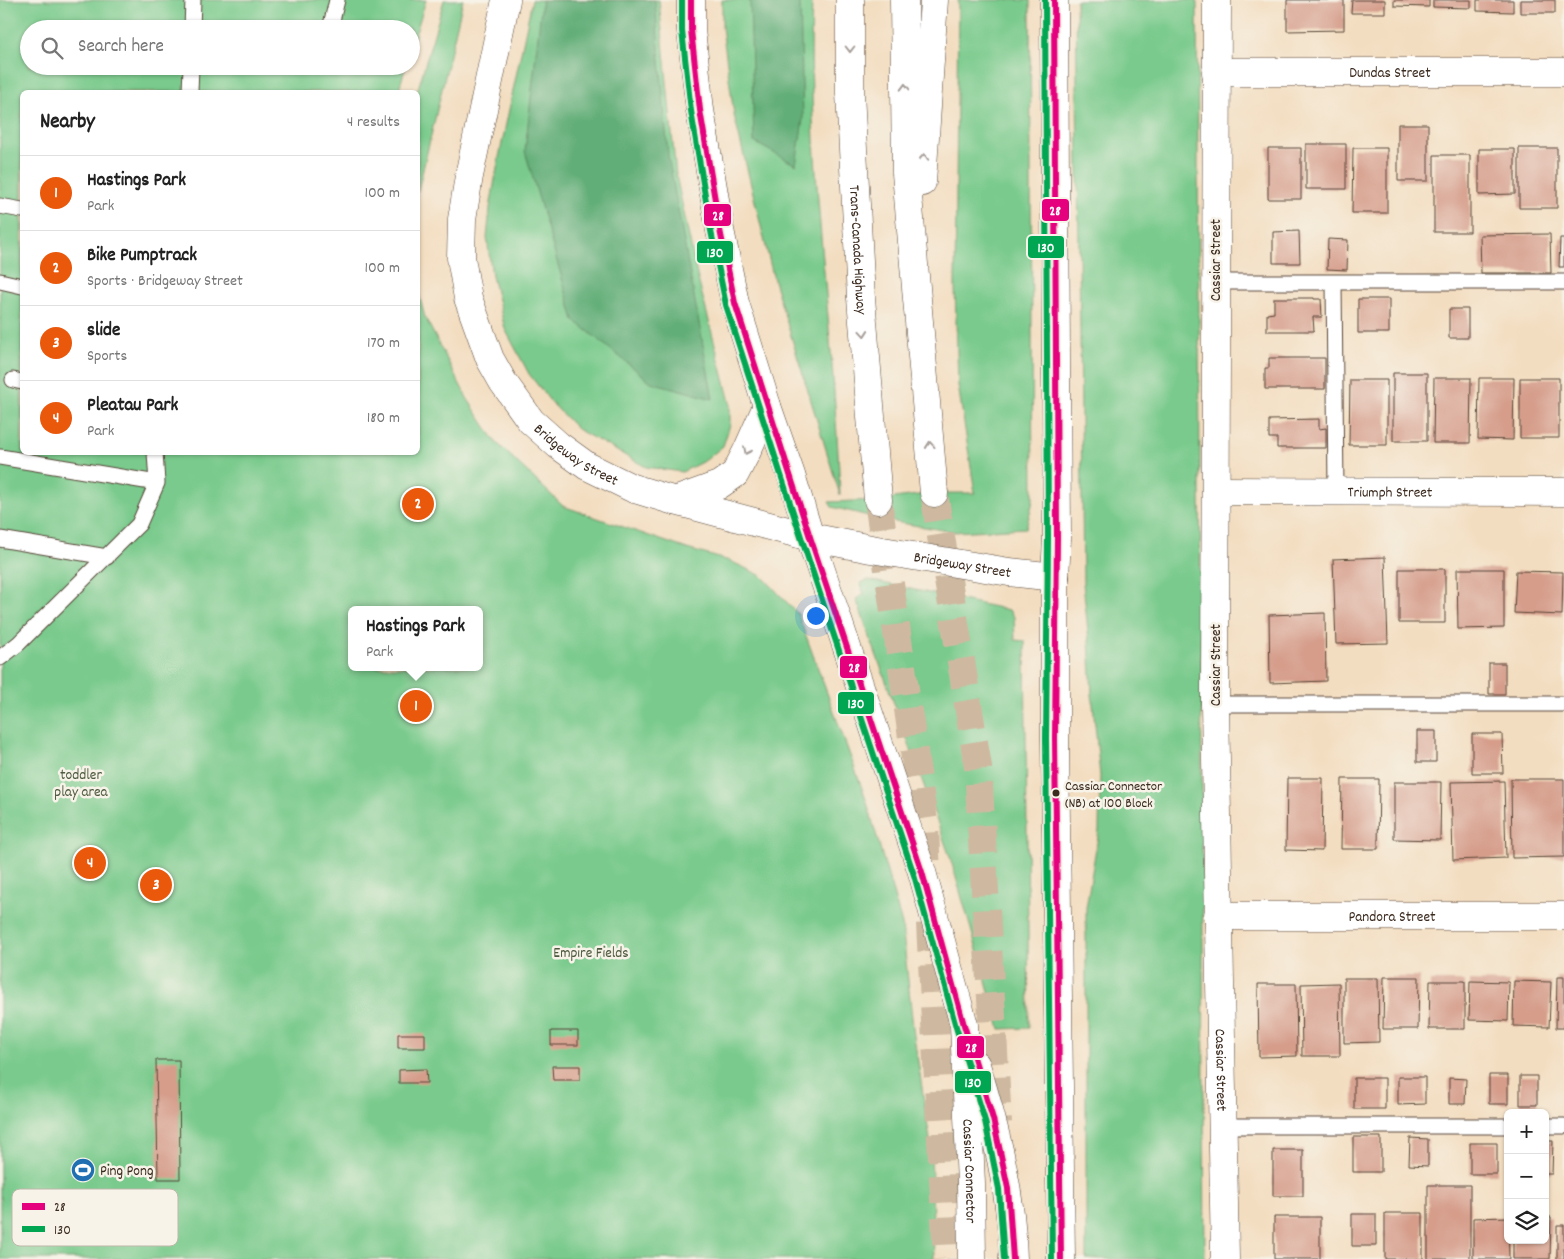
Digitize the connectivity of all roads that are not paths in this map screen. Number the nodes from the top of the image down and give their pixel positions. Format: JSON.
{"nodes":[{"id":1,"x":193,"y":0,"type":"edge"},
{"id":2,"x":337,"y":0,"type":"edge"},
{"id":3,"x":506,"y":0,"type":"edge"},
{"id":4,"x":690,"y":0,"type":"edge"},
{"id":5,"x":850,"y":0,"type":"edge"},
{"id":6,"x":904,"y":0,"type":"edge"},
{"id":7,"x":934,"y":0,"type":"edge"},
{"id":8,"x":1054,"y":0,"type":"edge"},
{"id":9,"x":1217,"y":0,"type":"edge"},
{"id":10,"x":192,"y":20,"type":"edge"},
{"id":11,"x":332,"y":20,"type":"edge"},
{"id":12,"x":1216,"y":72,"type":"junction"},
{"id":13,"x":1564,"y":72,"type":"edge"},
{"id":14,"x":191,"y":75,"type":"edge"},
{"id":15,"x":190,"y":90,"type":"edge"},
{"id":16,"x":0,"y":206,"type":"edge"},
{"id":17,"x":20,"y":210,"type":"edge"},
{"id":18,"x":0,"y":282,"type":"edge"},
{"id":19,"x":1215,"y":282,"type":"junction"},
{"id":20,"x":1334,"y":282,"type":"junction"},
{"id":21,"x":1564,"y":282,"type":"edge"},
{"id":22,"x":20,"y":286,"type":"edge"},
{"id":23,"x":916,"y":293,"type":"junction"},
{"id":24,"x":767,"y":406,"type":"junction"},
{"id":25,"x":155,"y":455,"type":"edge"},
{"id":26,"x":0,"y":457,"type":"edge"},
{"id":27,"x":157,"y":483,"type":"junction"},
{"id":28,"x":1216,"y":491,"type":"junction"},
{"id":29,"x":1336,"y":492,"type":"junction"},
{"id":30,"x":1564,"y":492,"type":"edge"},
{"id":31,"x":934,"y":493,"type":"tunnel mouth"},
{"id":32,"x":878,"y":500,"type":"tunnel mouth"},
{"id":33,"x":675,"y":502,"type":"junction"},
{"id":34,"x":810,"y":537,"type":"junction"},
{"id":35,"x":0,"y":539,"type":"edge"},
{"id":36,"x":107,"y":557,"type":"junction"},
{"id":37,"x":1055,"y":577,"type":"junction"},
{"id":38,"x":0,"y":658,"type":"edge"},
{"id":39,"x":1215,"y":704,"type":"junction"},
{"id":40,"x":1564,"y":704,"type":"edge"},
{"id":41,"x":1218,"y":916,"type":"junction"},
{"id":42,"x":1564,"y":916,"type":"edge"},
{"id":43,"x":964,"y":1025,"type":"junction"},
{"id":44,"x":1223,"y":1126,"type":"junction"},
{"id":45,"x":1504,"y":1126,"type":"edge"},
{"id":46,"x":1549,"y":1126,"type":"edge"},
{"id":47,"x":1564,"y":1126,"type":"edge"},
{"id":48,"x":972,"y":1259,"type":"edge"},
{"id":49,"x":1013,"y":1259,"type":"edge"},
{"id":50,"x":1061,"y":1259,"type":"edge"},
{"id":51,"x":1225,"y":1259,"type":"edge"}],
"edges":[{"from":1,"to":10,"type":"lane"},
{"from":2,"to":11,"type":"lane"},
{"from":3,"to":33,"type":"main road","name":"Bridgeway Street"},
{"from":4,"to":24,"type":"main road","name":"Cassiar Connector"},
{"from":5,"to":32,"type":"main road","name":"Trans-Canada Highway","one_way":true},
{"from":23,"to":6,"type":"main road","one_way":true},
{"from":23,"to":7,"type":"main road","one_way":true},
{"from":8,"to":37,"type":"main road"},
{"from":9,"to":12,"type":"main road","name":"Cassiar Street"},
{"from":12,"to":13,"type":"main road","name":"Dundas Street"},
{"from":12,"to":19,"type":"main road","name":"Cassiar Street"},
{"from":14,"to":15,"type":"lane"},
{"from":16,"to":17,"type":"lane"},
{"from":18,"to":22,"type":"lane"},
{"from":19,"to":20,"type":"lane"},
{"from":19,"to":28,"type":"main road","name":"Cassiar Street"},
{"from":20,"to":21,"type":"lane"},
{"from":20,"to":29,"type":"lane"},
{"from":31,"to":23,"type":"main road","one_way":true},
{"from":24,"to":33,"type":"main road","one_way":true},
{"from":24,"to":34,"type":"main road","name":"Cassiar Connector"},
{"from":25,"to":27,"type":"lane"},
{"from":26,"to":27,"type":"lane"},
{"from":27,"to":36,"type":"lane"},
{"from":28,"to":29,"type":"main road","name":"Triumph Street"},
{"from":28,"to":39,"type":"main road","name":"Cassiar Street"},
{"from":29,"to":30,"type":"main road","name":"Triumph Street"},
{"from":33,"to":34,"type":"main road","name":"Bridgeway Street"},
{"from":34,"to":37,"type":"main road","name":"Bridgeway Street"},
{"from":34,"to":43,"type":"main road","name":"Cassiar Connector"},
{"from":35,"to":36,"type":"lane"},
{"from":36,"to":38,"type":"lane"},
{"from":37,"to":50,"type":"main road"},
{"from":39,"to":40,"type":"lane"},
{"from":39,"to":41,"type":"main road","name":"Cassiar Street"},
{"from":41,"to":42,"type":"main road","name":"Pandora Street"},
{"from":41,"to":44,"type":"main road","name":"Cassiar Street"},
{"from":43,"to":48,"type":"main road","name":"Cassiar Connector"},
{"from":43,"to":49,"type":"main road"},
{"from":44,"to":45,"type":"lane"},
{"from":44,"to":51,"type":"main road","name":"Cassiar Street"},
{"from":46,"to":47,"type":"lane"}]}
